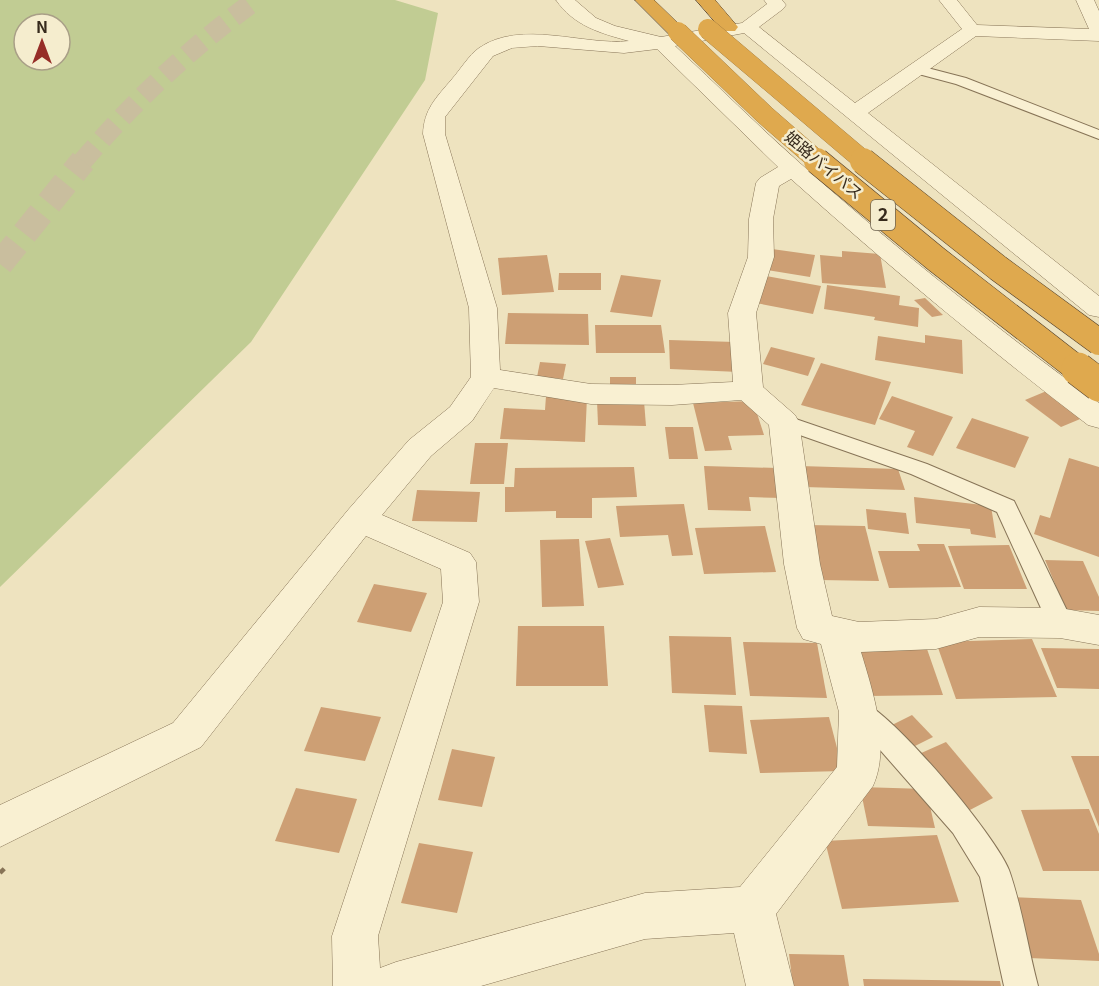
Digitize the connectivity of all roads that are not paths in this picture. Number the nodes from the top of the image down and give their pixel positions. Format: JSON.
{"nodes":[{"id":1,"x":565,"y":0,"type":"edge"},
{"id":2,"x":644,"y":0,"type":"edge"},
{"id":3,"x":705,"y":0,"type":"edge"},
{"id":4,"x":773,"y":0,"type":"edge"},
{"id":5,"x":948,"y":0,"type":"edge"},
{"id":6,"x":1085,"y":0,"type":"edge"},
{"id":7,"x":703,"y":29,"type":"junction"},
{"id":8,"x":972,"y":30,"type":"junction"},
{"id":9,"x":1099,"y":30,"type":"edge"},
{"id":10,"x":1099,"y":34,"type":"edge"},
{"id":11,"x":916,"y":69,"type":"junction"},
{"id":12,"x":854,"y":113,"type":"junction"},
{"id":13,"x":1099,"y":135,"type":"edge"},
{"id":14,"x":792,"y":168,"type":"junction"},
{"id":15,"x":1099,"y":309,"type":"edge"},
{"id":16,"x":1099,"y":342,"type":"edge"},
{"id":17,"x":486,"y":377,"type":"junction"},
{"id":18,"x":1099,"y":385,"type":"edge"},
{"id":19,"x":748,"y":390,"type":"junction"},
{"id":20,"x":1099,"y":418,"type":"edge"},
{"id":21,"x":784,"y":422,"type":"junction"},
{"id":22,"x":360,"y":519,"type":"junction"},
{"id":23,"x":1060,"y":623,"type":"junction"},
{"id":24,"x":1099,"y":630,"type":"edge"},
{"id":25,"x":837,"y":633,"type":"junction"},
{"id":26,"x":859,"y":712,"type":"junction"},
{"id":27,"x":0,"y":827,"type":"edge"},
{"id":28,"x":752,"y":909,"type":"junction"},
{"id":29,"x":357,"y":986,"type":"edge"},
{"id":30,"x":396,"y":986,"type":"edge"},
{"id":31,"x":770,"y":986,"type":"edge"},
{"id":32,"x":1021,"y":986,"type":"edge"}],
"edges":[{"from":1,"to":7,"type":"street"},
{"from":2,"to":7,"type":"highway","name":"姫路バイパス","number":"2"},
{"from":3,"to":7,"type":"highway"},
{"from":4,"to":7,"type":"street"},
{"from":5,"to":8,"type":"street"},
{"from":6,"to":9,"type":"street"},
{"from":7,"to":12,"type":"street"},
{"from":7,"to":14,"type":"street"},
{"from":7,"to":16,"type":"highway","name":"姫路バイパス","number":"2","bridge":true},
{"from":7,"to":17,"type":"street"},
{"from":7,"to":18,"type":"highway","name":"姫路バイパス","number":"2","bridge":true},
{"from":8,"to":10,"type":"street"},
{"from":8,"to":11,"type":"street"},
{"from":11,"to":12,"type":"street"},
{"from":11,"to":13,"type":"lane"},
{"from":12,"to":15,"type":"street"},
{"from":14,"to":19,"type":"street"},
{"from":14,"to":20,"type":"street"},
{"from":17,"to":19,"type":"street"},
{"from":17,"to":22,"type":"street"},
{"from":19,"to":21,"type":"street"},
{"from":21,"to":23,"type":"lane"},
{"from":21,"to":25,"type":"street"},
{"from":22,"to":27,"type":"street"},
{"from":22,"to":29,"type":"street"},
{"from":23,"to":24,"type":"street"},
{"from":23,"to":25,"type":"street"},
{"from":25,"to":26,"type":"street"},
{"from":26,"to":28,"type":"street"},
{"from":26,"to":32,"type":"lane"},
{"from":28,"to":30,"type":"street"},
{"from":28,"to":31,"type":"street"}]}
